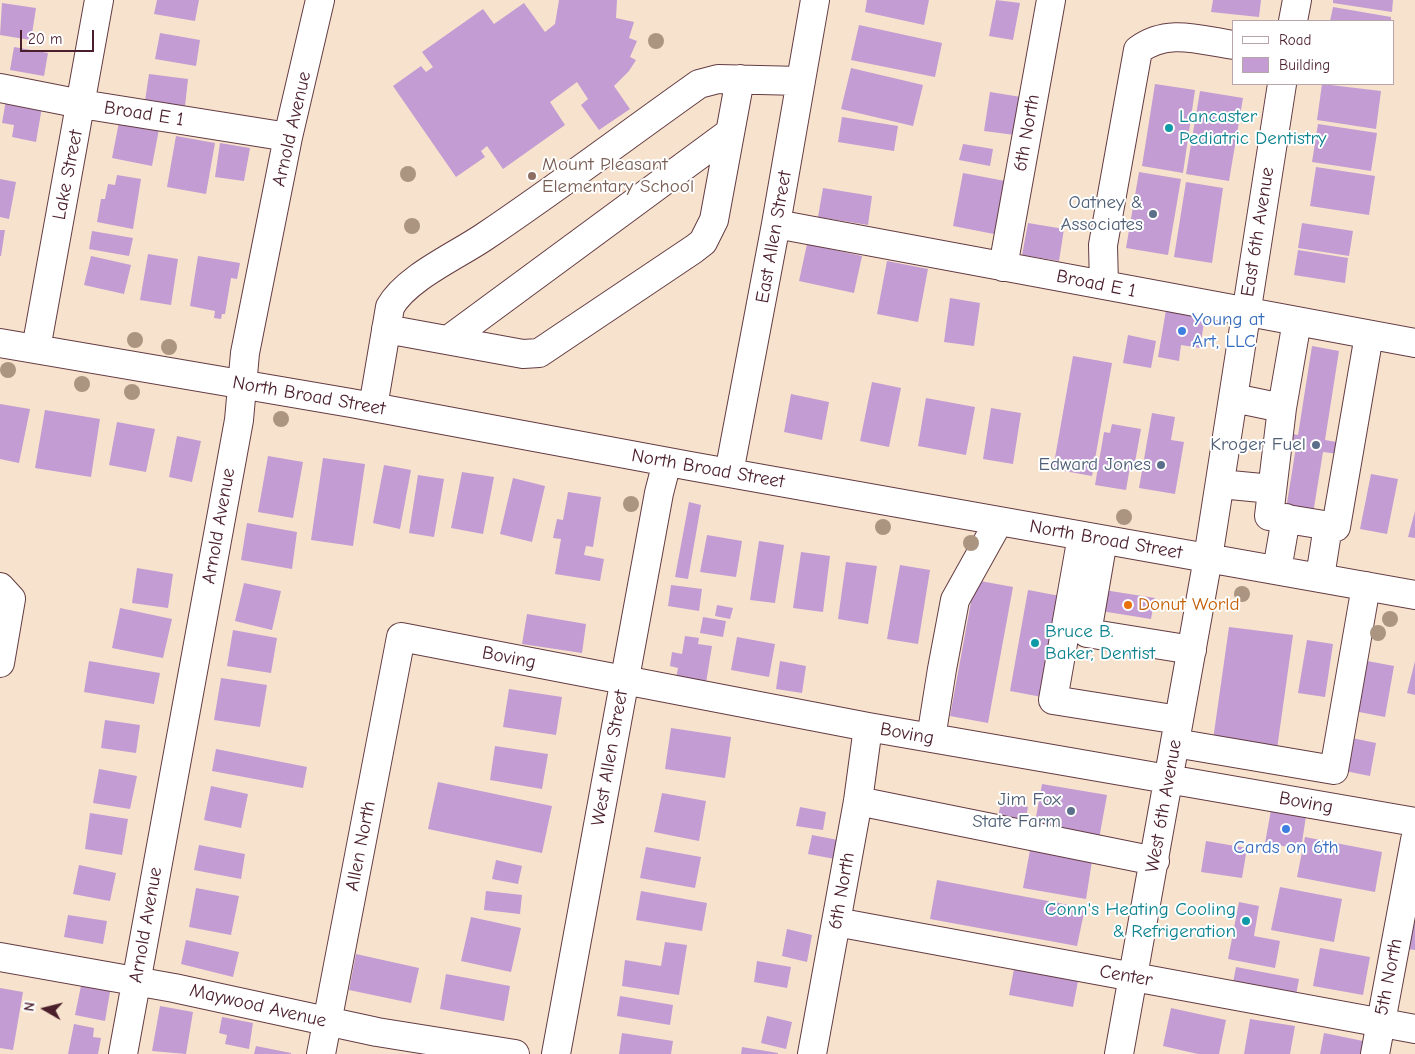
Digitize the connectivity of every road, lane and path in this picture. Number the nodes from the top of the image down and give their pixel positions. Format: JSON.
{"nodes":[{"id":1,"x":99,"y":0,"type":"edge"},
{"id":2,"x":320,"y":0,"type":"edge"},
{"id":3,"x":1051,"y":0,"type":"edge"},
{"id":4,"x":1297,"y":0,"type":"edge"},
{"id":5,"x":810,"y":5,"type":"edge"},
{"id":6,"x":1293,"y":20,"type":"edge"},
{"id":7,"x":1232,"y":45,"type":"edge"},
{"id":8,"x":740,"y":80,"type":"junction"},
{"id":9,"x":801,"y":81,"type":"junction"},
{"id":10,"x":1282,"y":85,"type":"edge"},
{"id":11,"x":0,"y":88,"type":"edge"},
{"id":12,"x":81,"y":104,"type":"junction"},
{"id":13,"x":729,"y":133,"type":"junction"},
{"id":14,"x":288,"y":137,"type":"junction"},
{"id":15,"x":776,"y":224,"type":"junction"},
{"id":16,"x":1003,"y":266,"type":"junction"},
{"id":17,"x":1104,"y":285,"type":"junction"},
{"id":18,"x":1246,"y":312,"type":"junction"},
{"id":19,"x":1297,"y":321,"type":"junction"},
{"id":20,"x":386,"y":329,"type":"junction"},
{"id":21,"x":1369,"y":335,"type":"junction"},
{"id":22,"x":448,"y":340,"type":"junction"},
{"id":23,"x":0,"y":343,"type":"edge"},
{"id":24,"x":1415,"y":343,"type":"edge"},
{"id":25,"x":36,"y":349,"type":"junction"},
{"id":26,"x":242,"y":384,"type":"junction"},
{"id":27,"x":1234,"y":398,"type":"junction"},
{"id":28,"x":373,"y":407,"type":"junction"},
{"id":29,"x":1282,"y":408,"type":"junction"},
{"id":30,"x":667,"y":462,"type":"junction"},
{"id":31,"x":729,"y":473,"type":"junction"},
{"id":32,"x":1220,"y":484,"type":"junction"},
{"id":33,"x":1272,"y":489,"type":"junction"},
{"id":34,"x":1286,"y":518,"type":"junction"},
{"id":35,"x":999,"y":521,"type":"junction"},
{"id":36,"x":1328,"y":526,"type":"junction"},
{"id":37,"x":1093,"y":538,"type":"junction"},
{"id":38,"x":1208,"y":558,"type":"junction"},
{"id":39,"x":1277,"y":570,"type":"junction"},
{"id":40,"x":1320,"y":577,"type":"junction"},
{"id":41,"x":1366,"y":586,"type":"junction"},
{"id":42,"x":0,"y":587,"type":"edge"},
{"id":43,"x":1415,"y":595,"type":"edge"},
{"id":44,"x":401,"y":637,"type":"joint"},
{"id":45,"x":1192,"y":650,"type":"junction"},
{"id":46,"x":0,"y":663,"type":"edge"},
{"id":47,"x":624,"y":680,"type":"junction"},
{"id":48,"x":868,"y":727,"type":"junction"},
{"id":49,"x":1177,"y":731,"type":"junction"},
{"id":50,"x":931,"y":738,"type":"junction"},
{"id":51,"x":1169,"y":779,"type":"junction"},
{"id":52,"x":858,"y":801,"type":"junction"},
{"id":53,"x":1415,"y":822,"type":"edge"},
{"id":54,"x":1415,"y":840,"type":"edge"},
{"id":55,"x":1154,"y":861,"type":"junction"},
{"id":56,"x":1412,"y":874,"type":"edge"},
{"id":57,"x":836,"y":922,"type":"junction"},
{"id":58,"x":0,"y":957,"type":"edge"},
{"id":59,"x":1133,"y":977,"type":"junction"},
{"id":60,"x":137,"y":981,"type":"junction"},
{"id":61,"x":327,"y":1022,"type":"junction"},
{"id":62,"x":1380,"y":1023,"type":"junction"},
{"id":63,"x":1415,"y":1029,"type":"edge"},
{"id":64,"x":122,"y":1054,"type":"edge"},
{"id":65,"x":321,"y":1054,"type":"edge"},
{"id":66,"x":515,"y":1054,"type":"edge"},
{"id":67,"x":556,"y":1054,"type":"edge"},
{"id":68,"x":812,"y":1054,"type":"edge"},
{"id":69,"x":1120,"y":1054,"type":"edge"},
{"id":70,"x":1374,"y":1054,"type":"edge"}],
"edges":[{"from":1,"to":12,"type":"street","name":"Lake Street"},
{"from":2,"to":14,"type":"street","name":"Arnold Avenue"},
{"from":3,"to":16,"type":"street","name":"6th North"},
{"from":4,"to":6,"type":"street"},
{"from":5,"to":9,"type":"street","name":"East Allen Street"},
{"from":7,"to":17,"type":"street"},
{"from":8,"to":9,"type":"street"},
{"from":8,"to":13,"type":"street"},
{"from":8,"to":20,"type":"street"},
{"from":9,"to":15,"type":"street","name":"East Allen Street"},
{"from":10,"to":18,"type":"street","name":"East 6th Avenue"},
{"from":11,"to":12,"type":"street","name":"Broad E 1"},
{"from":12,"to":14,"type":"street","name":"Broad E 1"},
{"from":12,"to":25,"type":"street","name":"Lake Street"},
{"from":13,"to":22,"type":"street"},
{"from":13,"to":22,"type":"street"},
{"from":14,"to":26,"type":"street","name":"Arnold Avenue"},
{"from":15,"to":16,"type":"street","name":"Broad E 1"},
{"from":15,"to":31,"type":"street","name":"East Allen Street"},
{"from":16,"to":17,"type":"street","name":"Broad E 1"},
{"from":17,"to":18,"type":"street","name":"Broad E 1"},
{"from":18,"to":19,"type":"street","name":"Broad E 1"},
{"from":18,"to":27,"type":"street","name":"East 6th Avenue"},
{"from":19,"to":21,"type":"street","name":"Broad E 1"},
{"from":19,"to":29,"type":"street"},
{"from":20,"to":22,"type":"street"},
{"from":20,"to":28,"type":"street"},
{"from":21,"to":24,"type":"street","name":"Broad E 1"},
{"from":21,"to":36,"type":"street"},
{"from":23,"to":25,"type":"street","name":"North Broad Street"},
{"from":25,"to":26,"type":"street","name":"North Broad Street"},
{"from":26,"to":28,"type":"street","name":"North Broad Street"},
{"from":26,"to":60,"type":"street","name":"Arnold Avenue"},
{"from":27,"to":29,"type":"street"},
{"from":27,"to":32,"type":"street","name":"East 6th Avenue"},
{"from":28,"to":30,"type":"street","name":"North Broad Street"},
{"from":29,"to":33,"type":"street"},
{"from":30,"to":31,"type":"street","name":"North Broad Street"},
{"from":30,"to":47,"type":"street","name":"West Allen Street"},
{"from":31,"to":35,"type":"street","name":"North Broad Street"},
{"from":32,"to":33,"type":"street"},
{"from":32,"to":38,"type":"street","name":"East 6th Avenue"},
{"from":33,"to":34,"type":"street"},
{"from":34,"to":36,"type":"street"},
{"from":34,"to":39,"type":"street"},
{"from":35,"to":37,"type":"street","name":"North Broad Street"},
{"from":35,"to":50,"type":"street"},
{"from":36,"to":40,"type":"street"},
{"from":37,"to":38,"type":"street","name":"North Broad Street"},
{"from":37,"to":45,"type":"street"},
{"from":37,"to":49,"type":"street"},
{"from":38,"to":39,"type":"street","name":"North Broad Street"},
{"from":38,"to":45,"type":"street","name":"West 6th Avenue"},
{"from":39,"to":40,"type":"street","name":"North Broad Street"},
{"from":40,"to":41,"type":"street","name":"North Broad Street"},
{"from":41,"to":43,"type":"street","name":"North Broad Street"},
{"from":41,"to":49,"type":"street"},
{"from":42,"to":46,"type":"street"},
{"from":44,"to":47,"type":"street","name":"Boving"},
{"from":44,"to":61,"type":"street","name":"Allen North"},
{"from":45,"to":49,"type":"street","name":"West 6th Avenue"},
{"from":47,"to":48,"type":"street","name":"Boving"},
{"from":47,"to":67,"type":"street","name":"West Allen Street"},
{"from":48,"to":50,"type":"street","name":"Boving"},
{"from":48,"to":52,"type":"street","name":"6th North"},
{"from":49,"to":51,"type":"street","name":"West 6th Avenue"},
{"from":50,"to":51,"type":"street","name":"Boving"},
{"from":51,"to":53,"type":"street","name":"Boving"},
{"from":51,"to":55,"type":"street","name":"West 6th Avenue"},
{"from":52,"to":55,"type":"street"},
{"from":52,"to":57,"type":"street","name":"6th North"},
{"from":54,"to":56,"type":"street","name":"5th North"},
{"from":55,"to":59,"type":"street","name":"West 6th Avenue"},
{"from":56,"to":62,"type":"street","name":"5th North"},
{"from":57,"to":59,"type":"street","name":"Center"},
{"from":57,"to":68,"type":"street","name":"6th North"},
{"from":58,"to":60,"type":"street","name":"Maywood Avenue"},
{"from":59,"to":62,"type":"street","name":"Center"},
{"from":59,"to":69,"type":"street","name":"West 6th Avenue"},
{"from":60,"to":61,"type":"street","name":"Maywood Avenue"},
{"from":60,"to":64,"type":"street","name":"Arnold Avenue"},
{"from":61,"to":65,"type":"street","name":"Allen North"},
{"from":61,"to":66,"type":"street","name":"Maywood Avenue"},
{"from":62,"to":63,"type":"street","name":"Center"},
{"from":62,"to":70,"type":"street","name":"5th North"}]}
